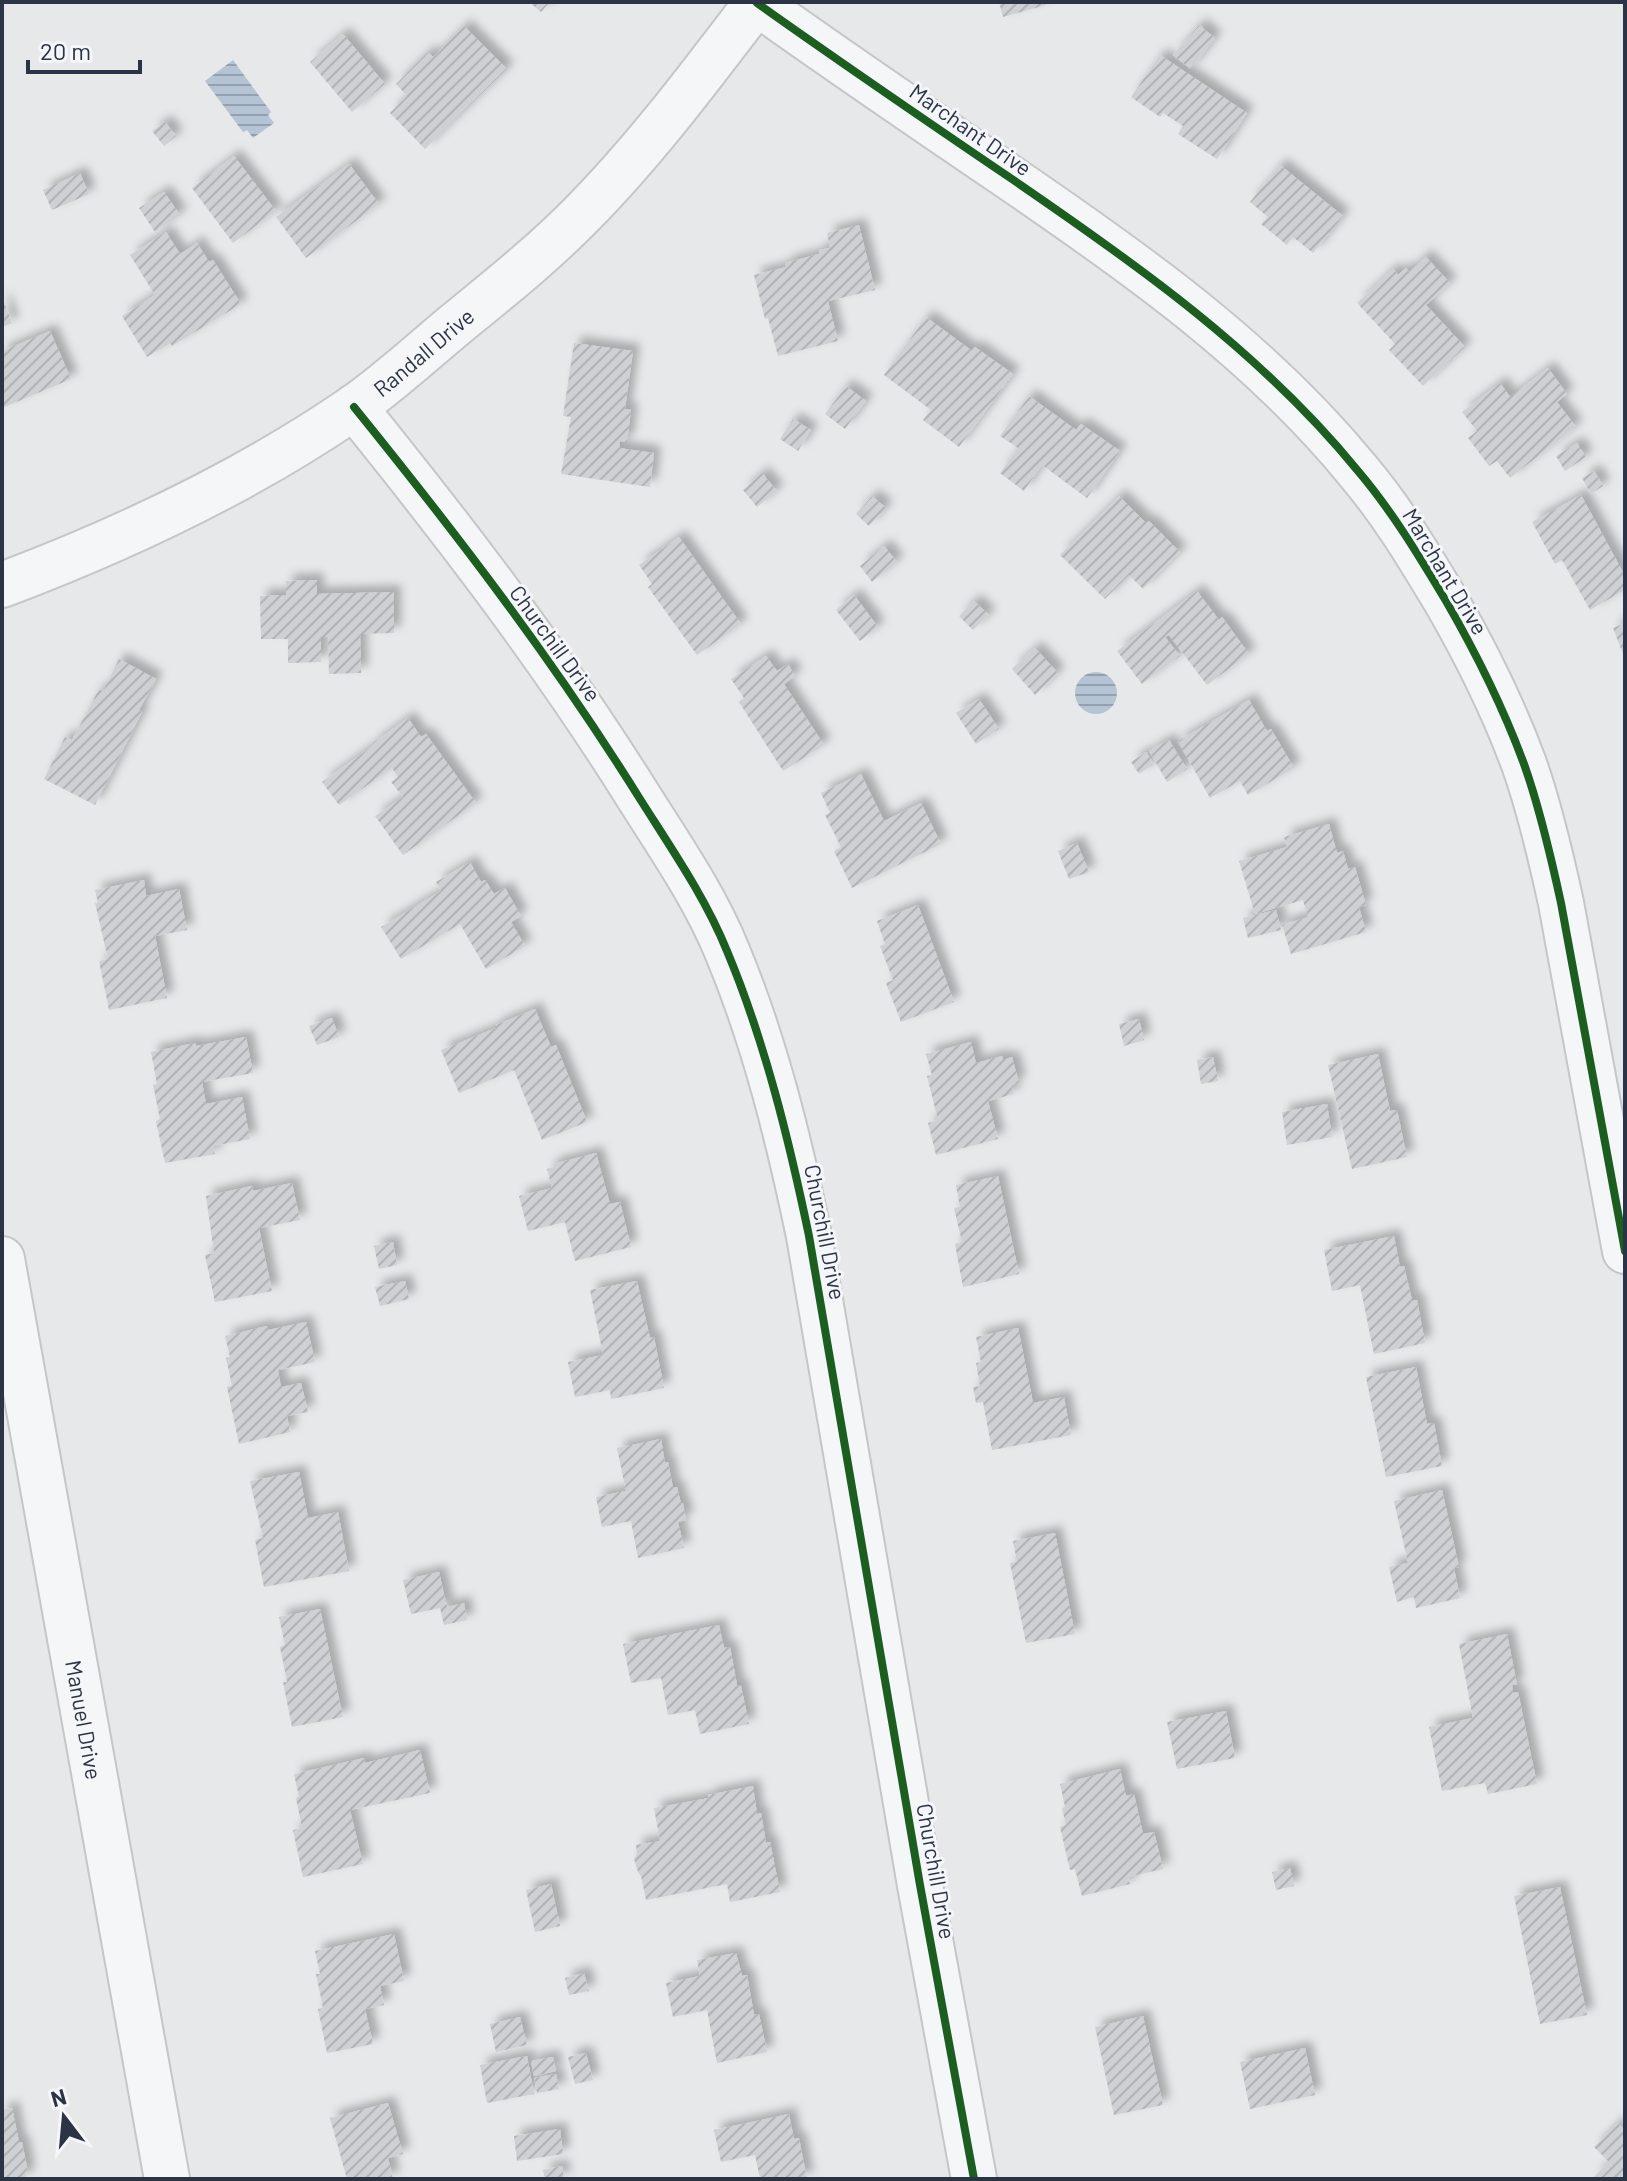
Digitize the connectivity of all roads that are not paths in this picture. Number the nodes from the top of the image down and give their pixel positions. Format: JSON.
{"nodes":[{"id":1,"x":757,"y":2,"type":"edge"},
{"id":2,"x":354,"y":407,"type":"junction"},
{"id":3,"x":2,"y":585,"type":"edge"},
{"id":4,"x":1625,"y":1251,"type":"edge"},
{"id":5,"x":2,"y":1259,"type":"edge"},
{"id":6,"x":167,"y":2179,"type":"edge"},
{"id":7,"x":974,"y":2179,"type":"edge"}],
"edges":[{"from":1,"to":2,"type":"street","name":"Randall Drive"},
{"from":1,"to":4,"type":"street","name":"Marchant Drive"},
{"from":2,"to":3,"type":"street","name":"Randall Drive"},
{"from":2,"to":7,"type":"street","name":"Churchill Drive"},
{"from":5,"to":6,"type":"street","name":"Manuel Drive"}]}
